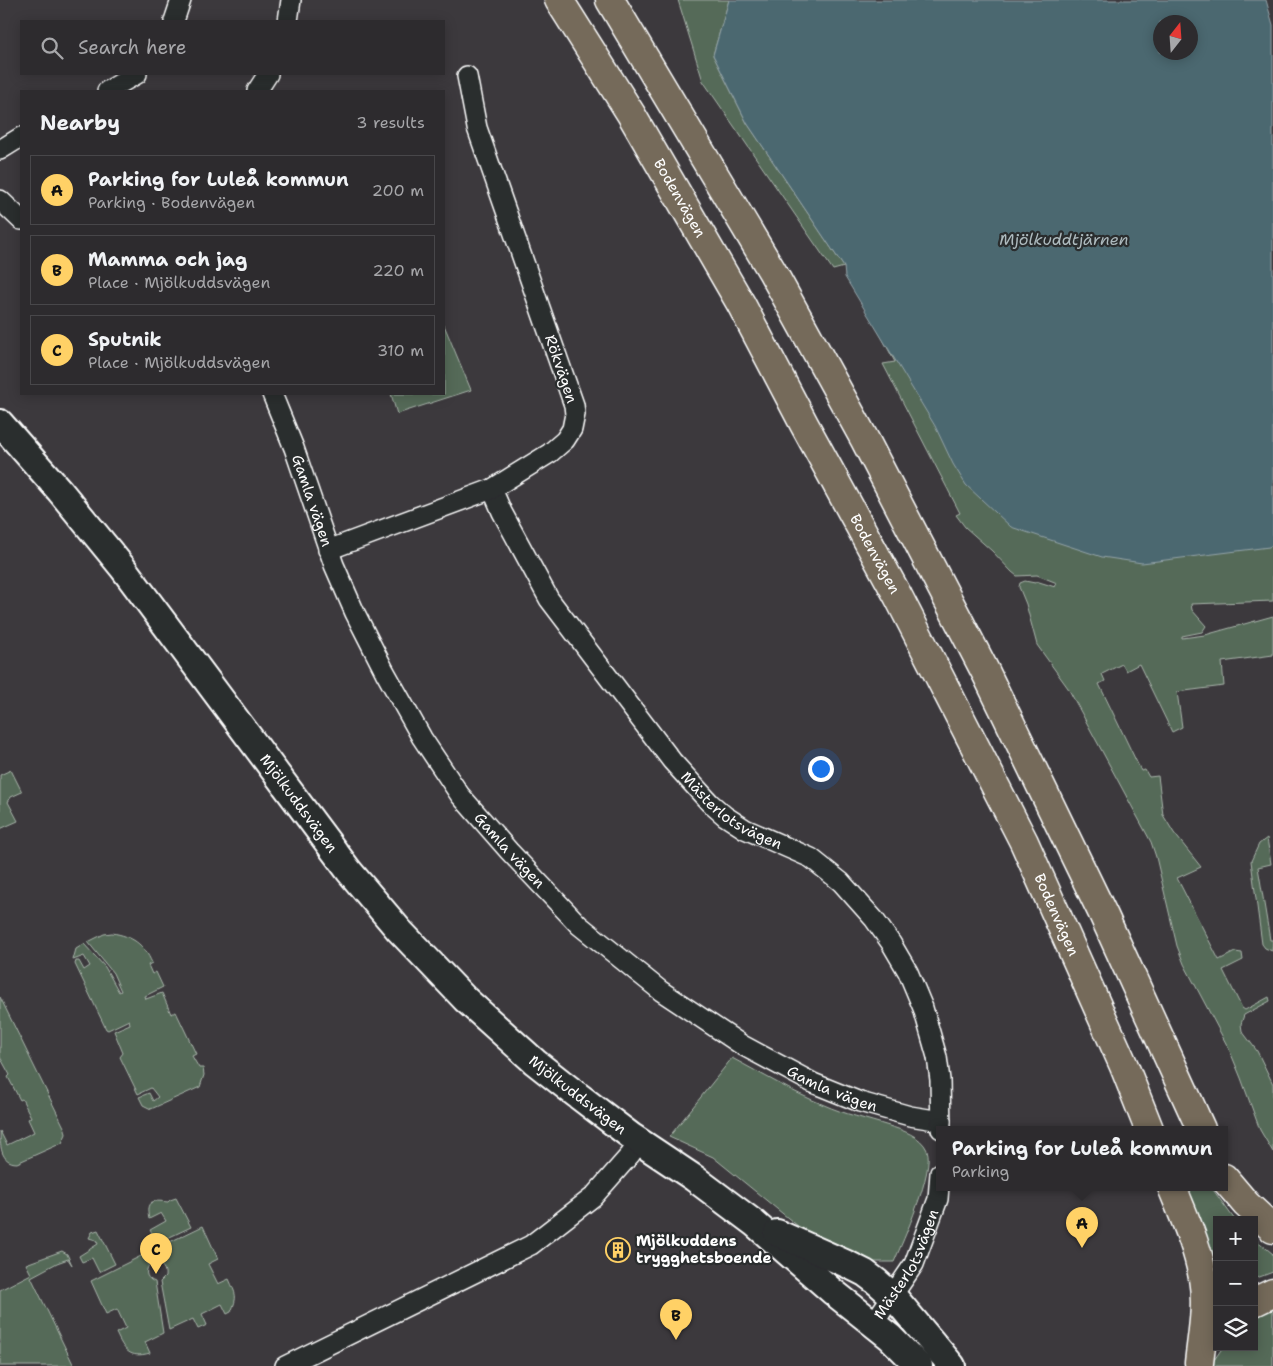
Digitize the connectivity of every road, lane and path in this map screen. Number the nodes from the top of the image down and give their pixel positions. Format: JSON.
{"nodes":[{"id":1,"x":182,"y":0,"type":"edge"},
{"id":2,"x":291,"y":0,"type":"edge"},
{"id":3,"x":559,"y":0,"type":"edge"},
{"id":4,"x":610,"y":0,"type":"edge"},
{"id":5,"x":174,"y":20,"type":"edge"},
{"id":6,"x":288,"y":20,"type":"edge"},
{"id":7,"x":135,"y":75,"type":"edge"},
{"id":8,"x":267,"y":75,"type":"edge"},
{"id":9,"x":467,"y":76,"type":"dead end"},
{"id":10,"x":109,"y":90,"type":"edge"},
{"id":11,"x":258,"y":90,"type":"edge"},
{"id":12,"x":20,"y":138,"type":"edge"},
{"id":13,"x":0,"y":150,"type":"edge"},
{"id":14,"x":0,"y":200,"type":"edge"},
{"id":15,"x":20,"y":219,"type":"edge"},
{"id":16,"x":272,"y":395,"type":"edge"},
{"id":17,"x":0,"y":423,"type":"edge"},
{"id":18,"x":492,"y":489,"type":"junction"},
{"id":19,"x":328,"y":550,"type":"junction"},
{"id":20,"x":941,"y":1125,"type":"edge"},
{"id":21,"x":1148,"y":1126,"type":"edge"},
{"id":22,"x":1200,"y":1126,"type":"edge"},
{"id":23,"x":639,"y":1142,"type":"junction"},
{"id":24,"x":1228,"y":1183,"type":"edge"},
{"id":25,"x":939,"y":1191,"type":"edge"},
{"id":26,"x":1174,"y":1191,"type":"edge"},
{"id":27,"x":754,"y":1223,"type":"junction"},
{"id":28,"x":1273,"y":1229,"type":"edge"},
{"id":29,"x":1273,"y":1293,"type":"edge"},
{"id":30,"x":893,"y":1296,"type":"junction"},
{"id":31,"x":1258,"y":1300,"type":"edge"},
{"id":32,"x":872,"y":1324,"type":"junction"},
{"id":33,"x":1213,"y":1341,"type":"edge"},
{"id":34,"x":1198,"y":1365,"type":"edge"},
{"id":35,"x":285,"y":1366,"type":"edge"},
{"id":36,"x":919,"y":1366,"type":"edge"},
{"id":37,"x":952,"y":1366,"type":"edge"}],
"edges":[{"from":1,"to":5,"type":"street"},
{"from":2,"to":6,"type":"street"},
{"from":3,"to":21,"type":"main road","name":"Bodenvägen"},
{"from":4,"to":22,"type":"main road"},
{"from":7,"to":10,"type":"street"},
{"from":8,"to":11,"type":"street"},
{"from":9,"to":18,"type":"street","name":"Rökvägen"},
{"from":12,"to":13,"type":"street"},
{"from":14,"to":15,"type":"street"},
{"from":16,"to":19,"type":"street","name":"Gamla vägen"},
{"from":17,"to":23,"type":"street","name":"Mjölkuddsvägen"},
{"from":18,"to":19,"type":"street","name":"Rökvägen"},
{"from":18,"to":20,"type":"street","name":"Mästerlotsvägen"},
{"from":19,"to":20,"type":"street","name":"Gamla vägen"},
{"from":23,"to":27,"type":"street","name":"Mjölkuddsvägen"},
{"from":23,"to":35,"type":"street","name":"Mjölkuddsvägen"},
{"from":24,"to":28,"type":"main road"},
{"from":25,"to":30,"type":"street","name":"Mästerlotsvägen"},
{"from":26,"to":34,"type":"main road"},
{"from":27,"to":30,"type":"street","name":"Mjölkuddsvägen"},
{"from":27,"to":32,"type":"street","name":"Mjölkuddsvägen"},
{"from":29,"to":31,"type":"main road"},
{"from":30,"to":32,"type":"street","name":"Mästerlotsvägen"},
{"from":30,"to":37,"type":"street","name":"Mjölkuddsvägen"},
{"from":32,"to":36,"type":"street","name":"Mjölkuddsvägen"},
{"from":33,"to":34,"type":"main road"}]}
